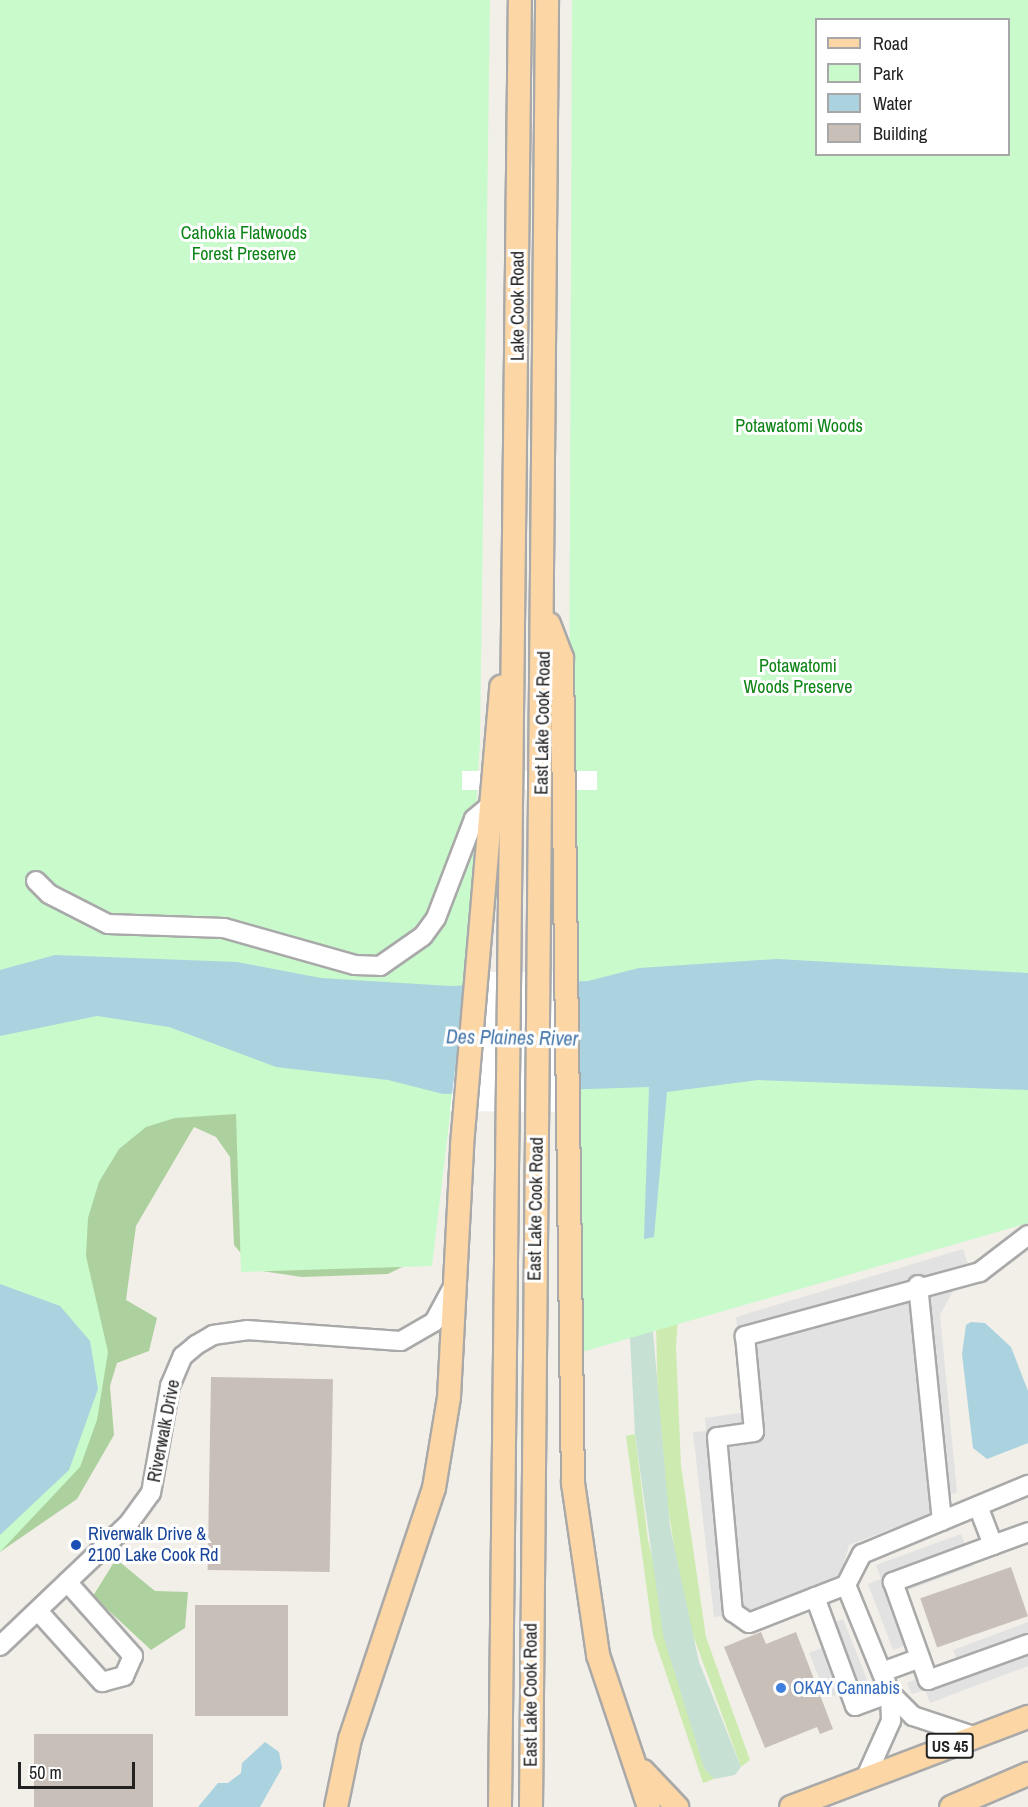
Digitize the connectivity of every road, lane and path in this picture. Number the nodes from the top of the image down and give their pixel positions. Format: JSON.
{"nodes":[{"id":1,"x":520,"y":0,"type":"edge"},
{"id":2,"x":547,"y":0,"type":"edge"},
{"id":3,"x":544,"y":611,"type":"junction"},
{"id":4,"x":517,"y":613,"type":"junction"},
{"id":5,"x":492,"y":804,"type":"junction"},
{"id":6,"x":36,"y":880,"type":"dead end"},
{"id":7,"x":1028,"y":1235,"type":"edge"},
{"id":8,"x":456,"y":1282,"type":"junction"},
{"id":9,"x":918,"y":1286,"type":"junction"},
{"id":10,"x":1028,"y":1485,"type":"edge"},
{"id":11,"x":978,"y":1506,"type":"junction"},
{"id":12,"x":942,"y":1521,"type":"junction"},
{"id":13,"x":1028,"y":1532,"type":"edge"},
{"id":14,"x":993,"y":1545,"type":"junction"},
{"id":15,"x":67,"y":1582,"type":"junction"},
{"id":16,"x":846,"y":1585,"type":"junction"},
{"id":17,"x":815,"y":1597,"type":"junction"},
{"id":18,"x":38,"y":1611,"type":"junction"},
{"id":19,"x":1028,"y":1644,"type":"edge"},
{"id":20,"x":0,"y":1646,"type":"edge"},
{"id":21,"x":920,"y":1658,"type":"junction"},
{"id":22,"x":882,"y":1672,"type":"junction"},
{"id":23,"x":890,"y":1693,"type":"junction"},
{"id":24,"x":1028,"y":1717,"type":"edge"},
{"id":25,"x":976,"y":1737,"type":"junction"},
{"id":26,"x":350,"y":1739,"type":"junction"},
{"id":27,"x":631,"y":1754,"type":"junction"},
{"id":28,"x":1028,"y":1774,"type":"edge"},
{"id":29,"x":865,"y":1779,"type":"junction"},
{"id":30,"x":956,"y":1806,"type":"edge"},
{"id":31,"x":326,"y":1807,"type":"edge"},
{"id":32,"x":336,"y":1807,"type":"edge"},
{"id":33,"x":500,"y":1807,"type":"edge"},
{"id":34,"x":531,"y":1807,"type":"edge"},
{"id":35,"x":649,"y":1807,"type":"edge"},
{"id":36,"x":676,"y":1807,"type":"edge"},
{"id":37,"x":791,"y":1807,"type":"edge"}],
"edges":[{"from":1,"to":4,"type":"main road","name":"Lake Cook Road"},
{"from":2,"to":3,"type":"main road","name":"Lake Cook Road"},
{"from":3,"to":27,"type":"main road"},
{"from":3,"to":34,"type":"main road","name":"East Lake Cook Road"},
{"from":4,"to":5,"type":"main road"},
{"from":4,"to":33,"type":"main road","name":"East Lake Cook Road"},
{"from":5,"to":6,"type":"street"},
{"from":5,"to":8,"type":"main road"},
{"from":7,"to":9,"type":"street"},
{"from":8,"to":15,"type":"street","name":"Riverwalk Drive"},
{"from":8,"to":26,"type":"main road"},
{"from":9,"to":12,"type":"street"},
{"from":9,"to":17,"type":"street"},
{"from":10,"to":11,"type":"street"},
{"from":11,"to":12,"type":"street"},
{"from":11,"to":14,"type":"street"},
{"from":12,"to":16,"type":"street"},
{"from":13,"to":14,"type":"street"},
{"from":14,"to":21,"type":"street"},
{"from":15,"to":18,"type":"street","name":"Riverwalk Drive"},
{"from":15,"to":18,"type":"street"},
{"from":16,"to":17,"type":"street"},
{"from":16,"to":22,"type":"street"},
{"from":17,"to":23,"type":"street"},
{"from":18,"to":20,"type":"street","name":"Riverwalk Drive"},
{"from":19,"to":21,"type":"street"},
{"from":21,"to":22,"type":"street"},
{"from":22,"to":23,"type":"street"},
{"from":23,"to":25,"type":"street"},
{"from":23,"to":29,"type":"street"},
{"from":24,"to":25,"type":"main road","number":"US 45"},
{"from":25,"to":29,"type":"main road","number":"US 45"},
{"from":26,"to":31,"type":"main road"},
{"from":26,"to":32,"type":"main road"},
{"from":27,"to":35,"type":"main road"},
{"from":27,"to":36,"type":"main road"},
{"from":28,"to":30,"type":"main road"},
{"from":29,"to":37,"type":"main road","number":"US 45"}]}
